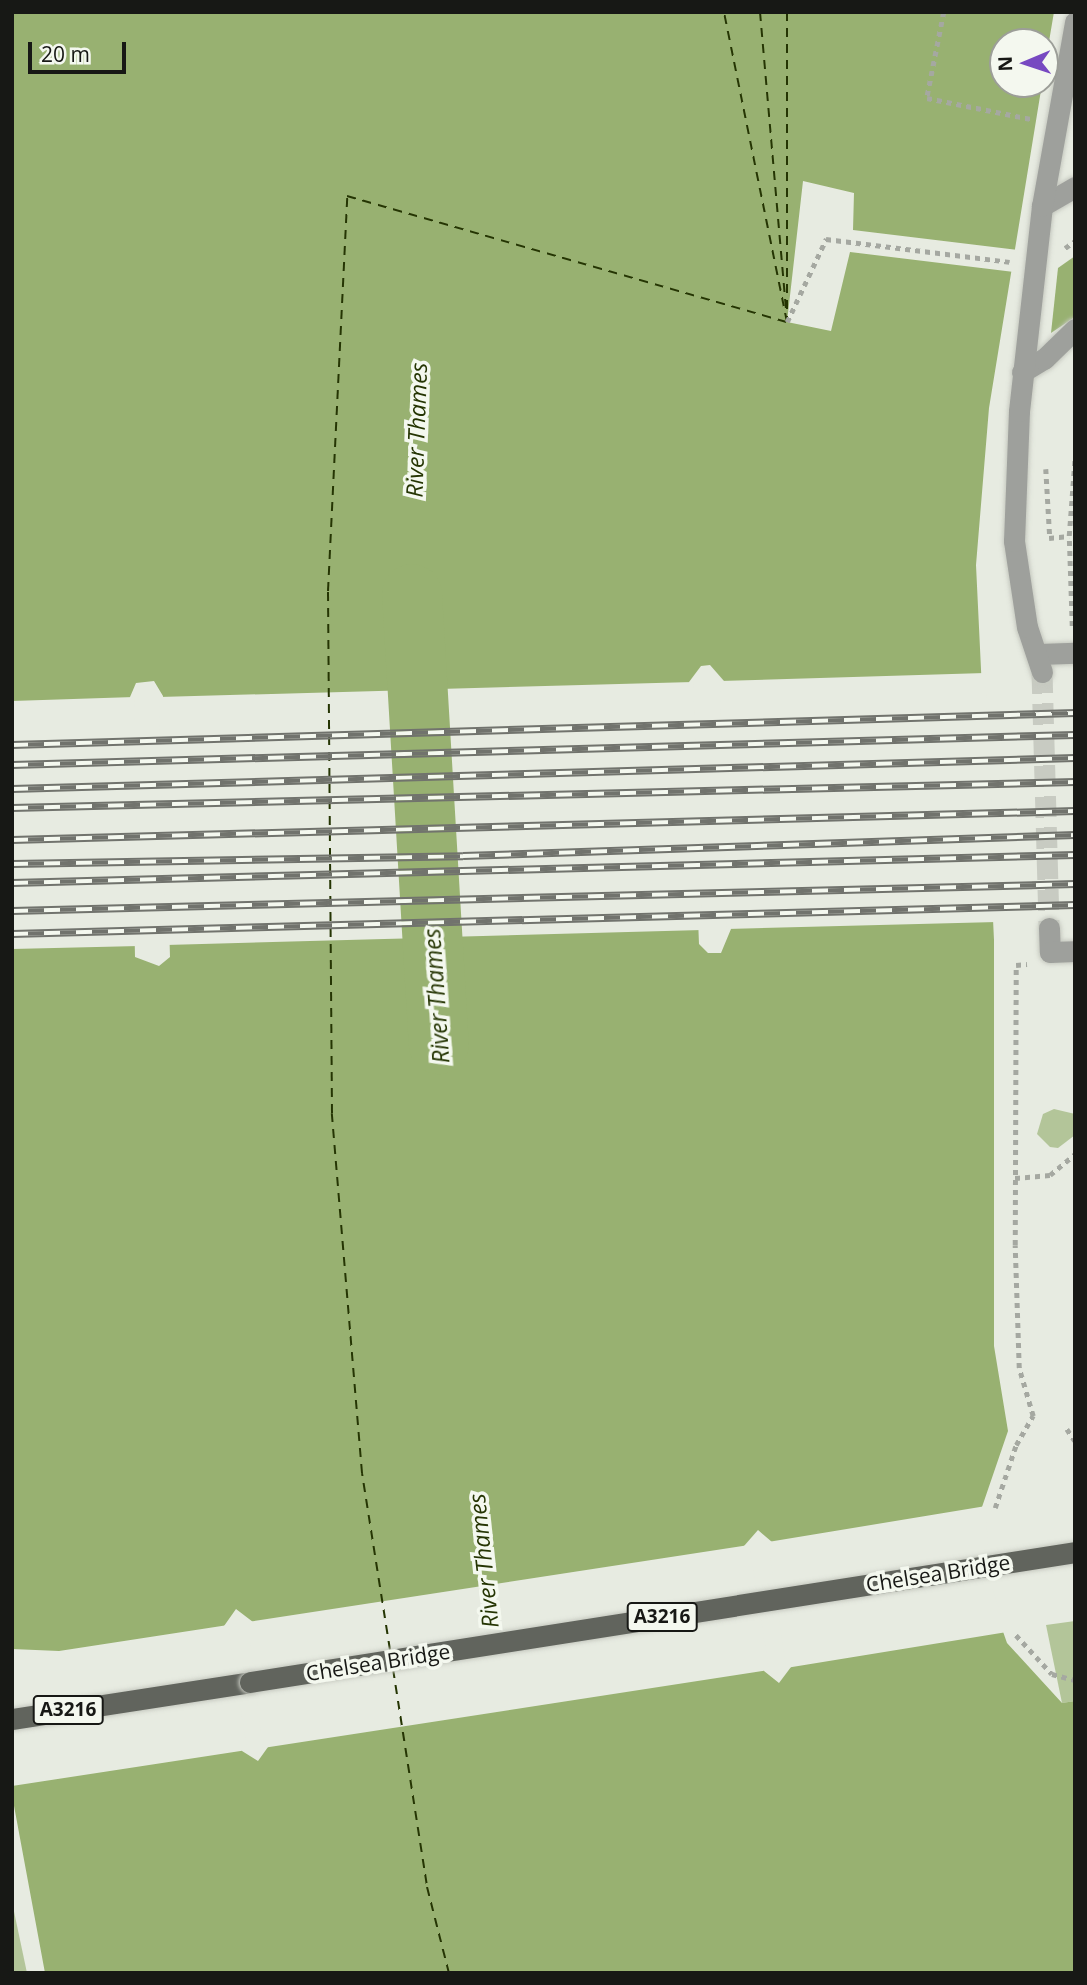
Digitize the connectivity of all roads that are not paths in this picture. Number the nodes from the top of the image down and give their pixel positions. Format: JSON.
{"nodes":[{"id":1,"x":1075,"y":22,"type":"edge"},
{"id":2,"x":1075,"y":187,"type":"edge"},
{"id":3,"x":1042,"y":206,"type":"junction"},
{"id":4,"x":1075,"y":329,"type":"edge"},
{"id":5,"x":1022,"y":372,"type":"junction"},
{"id":6,"x":1075,"y":653,"type":"edge"},
{"id":7,"x":1049,"y":928,"type":"tunnel mouth"},
{"id":8,"x":1075,"y":951,"type":"edge"},
{"id":9,"x":1075,"y":1552,"type":"edge"},
{"id":10,"x":12,"y":1719,"type":"edge"}],
"edges":[{"from":1,"to":3,"type":"street"},
{"from":2,"to":3,"type":"street"},
{"from":3,"to":5,"type":"street"},
{"from":4,"to":5,"type":"street"},
{"from":5,"to":6,"type":"street"},
{"from":7,"to":8,"type":"street"},
{"from":9,"to":10,"type":"main road","name":"Chelsea Bridge","number":"A3216","bridge":true}]}
